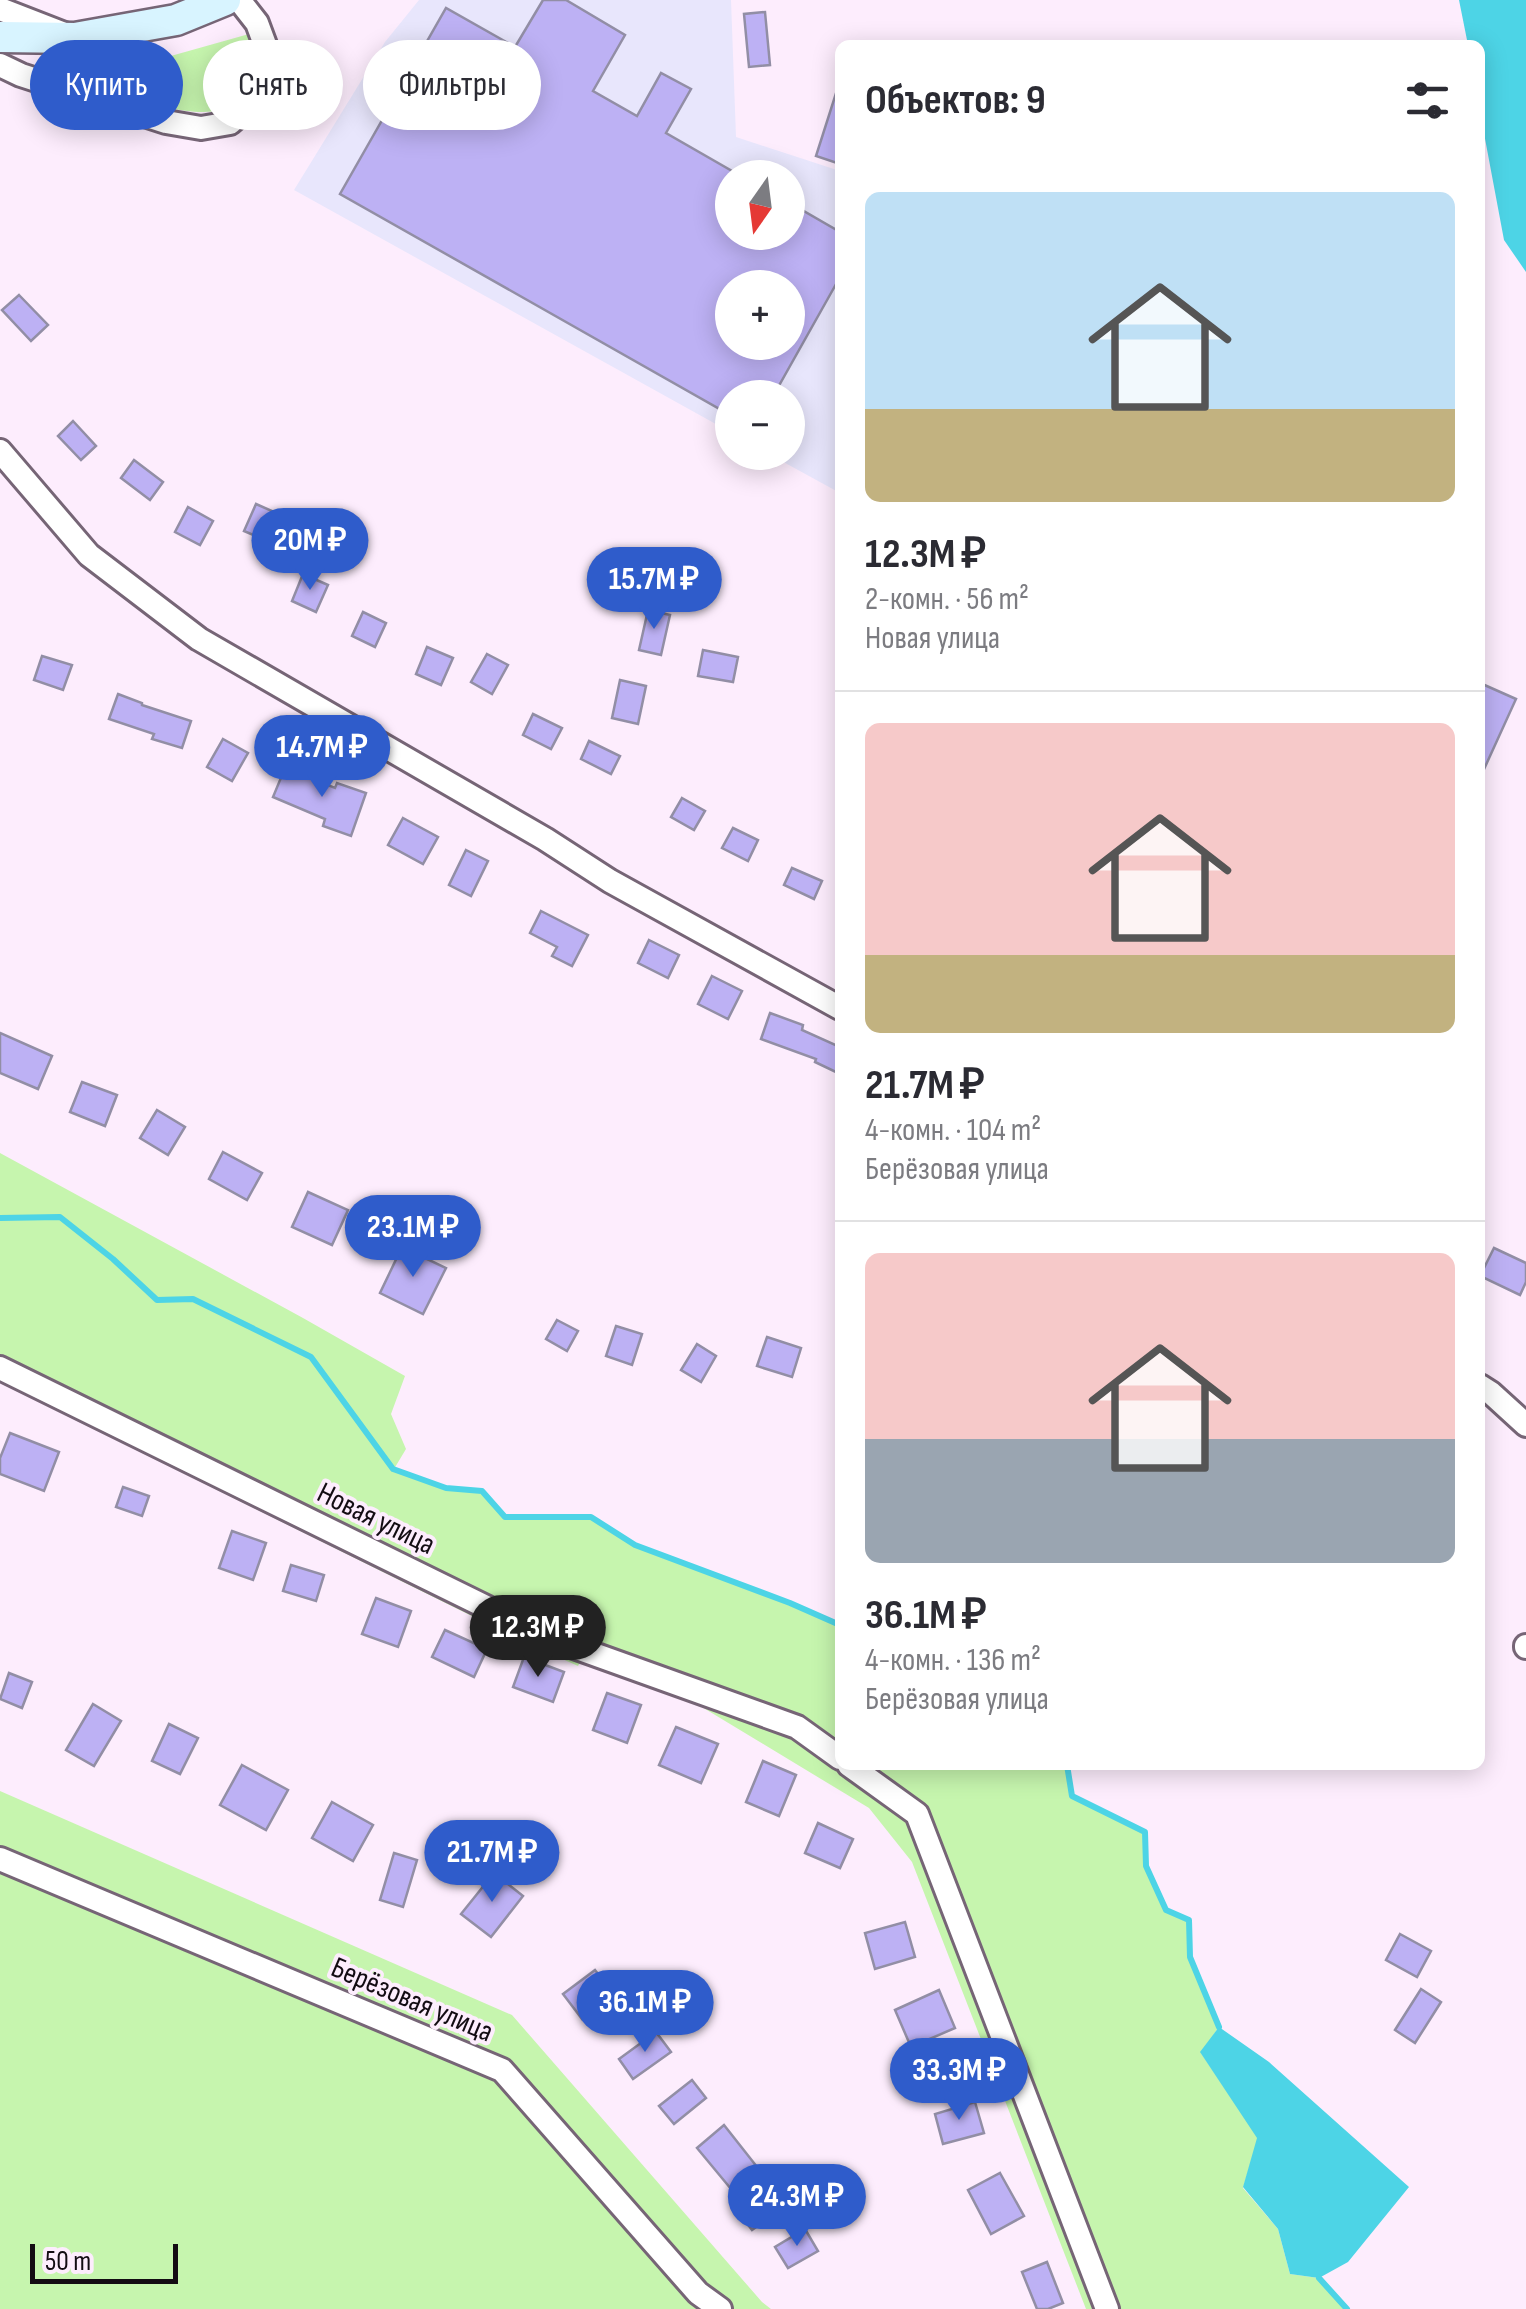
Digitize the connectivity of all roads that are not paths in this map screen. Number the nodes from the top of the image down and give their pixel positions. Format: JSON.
{"nodes":[{"id":1,"x":224,"y":0,"type":"edge"},
{"id":2,"x":239,"y":0,"type":"edge"},
{"id":3,"x":0,"y":9,"type":"edge"},
{"id":4,"x":0,"y":37,"type":"edge"},
{"id":5,"x":74,"y":38,"type":"junction"},
{"id":6,"x":0,"y":66,"type":"edge"},
{"id":7,"x":0,"y":451,"type":"edge"},
{"id":8,"x":835,"y":1005,"type":"edge"},
{"id":9,"x":0,"y":1368,"type":"edge"},
{"id":10,"x":1485,"y":1389,"type":"edge"},
{"id":11,"x":1526,"y":1425,"type":"edge"},
{"id":12,"x":835,"y":1754,"type":"edge"},
{"id":13,"x":856,"y":1770,"type":"edge"},
{"id":14,"x":0,"y":1859,"type":"edge"},
{"id":15,"x":720,"y":2309,"type":"edge"},
{"id":16,"x":1107,"y":2309,"type":"edge"}],
"edges":[{"from":1,"to":5,"type":"main road"},
{"from":2,"to":6,"type":"street"},
{"from":3,"to":5,"type":"street"},
{"from":4,"to":5,"type":"main road"},
{"from":7,"to":8,"type":"street"},
{"from":9,"to":12,"type":"street","name":"Новая улица"},
{"from":10,"to":11,"type":"street"},
{"from":13,"to":16,"type":"street"},
{"from":14,"to":15,"type":"street","name":"Берёзовая улица"}]}
